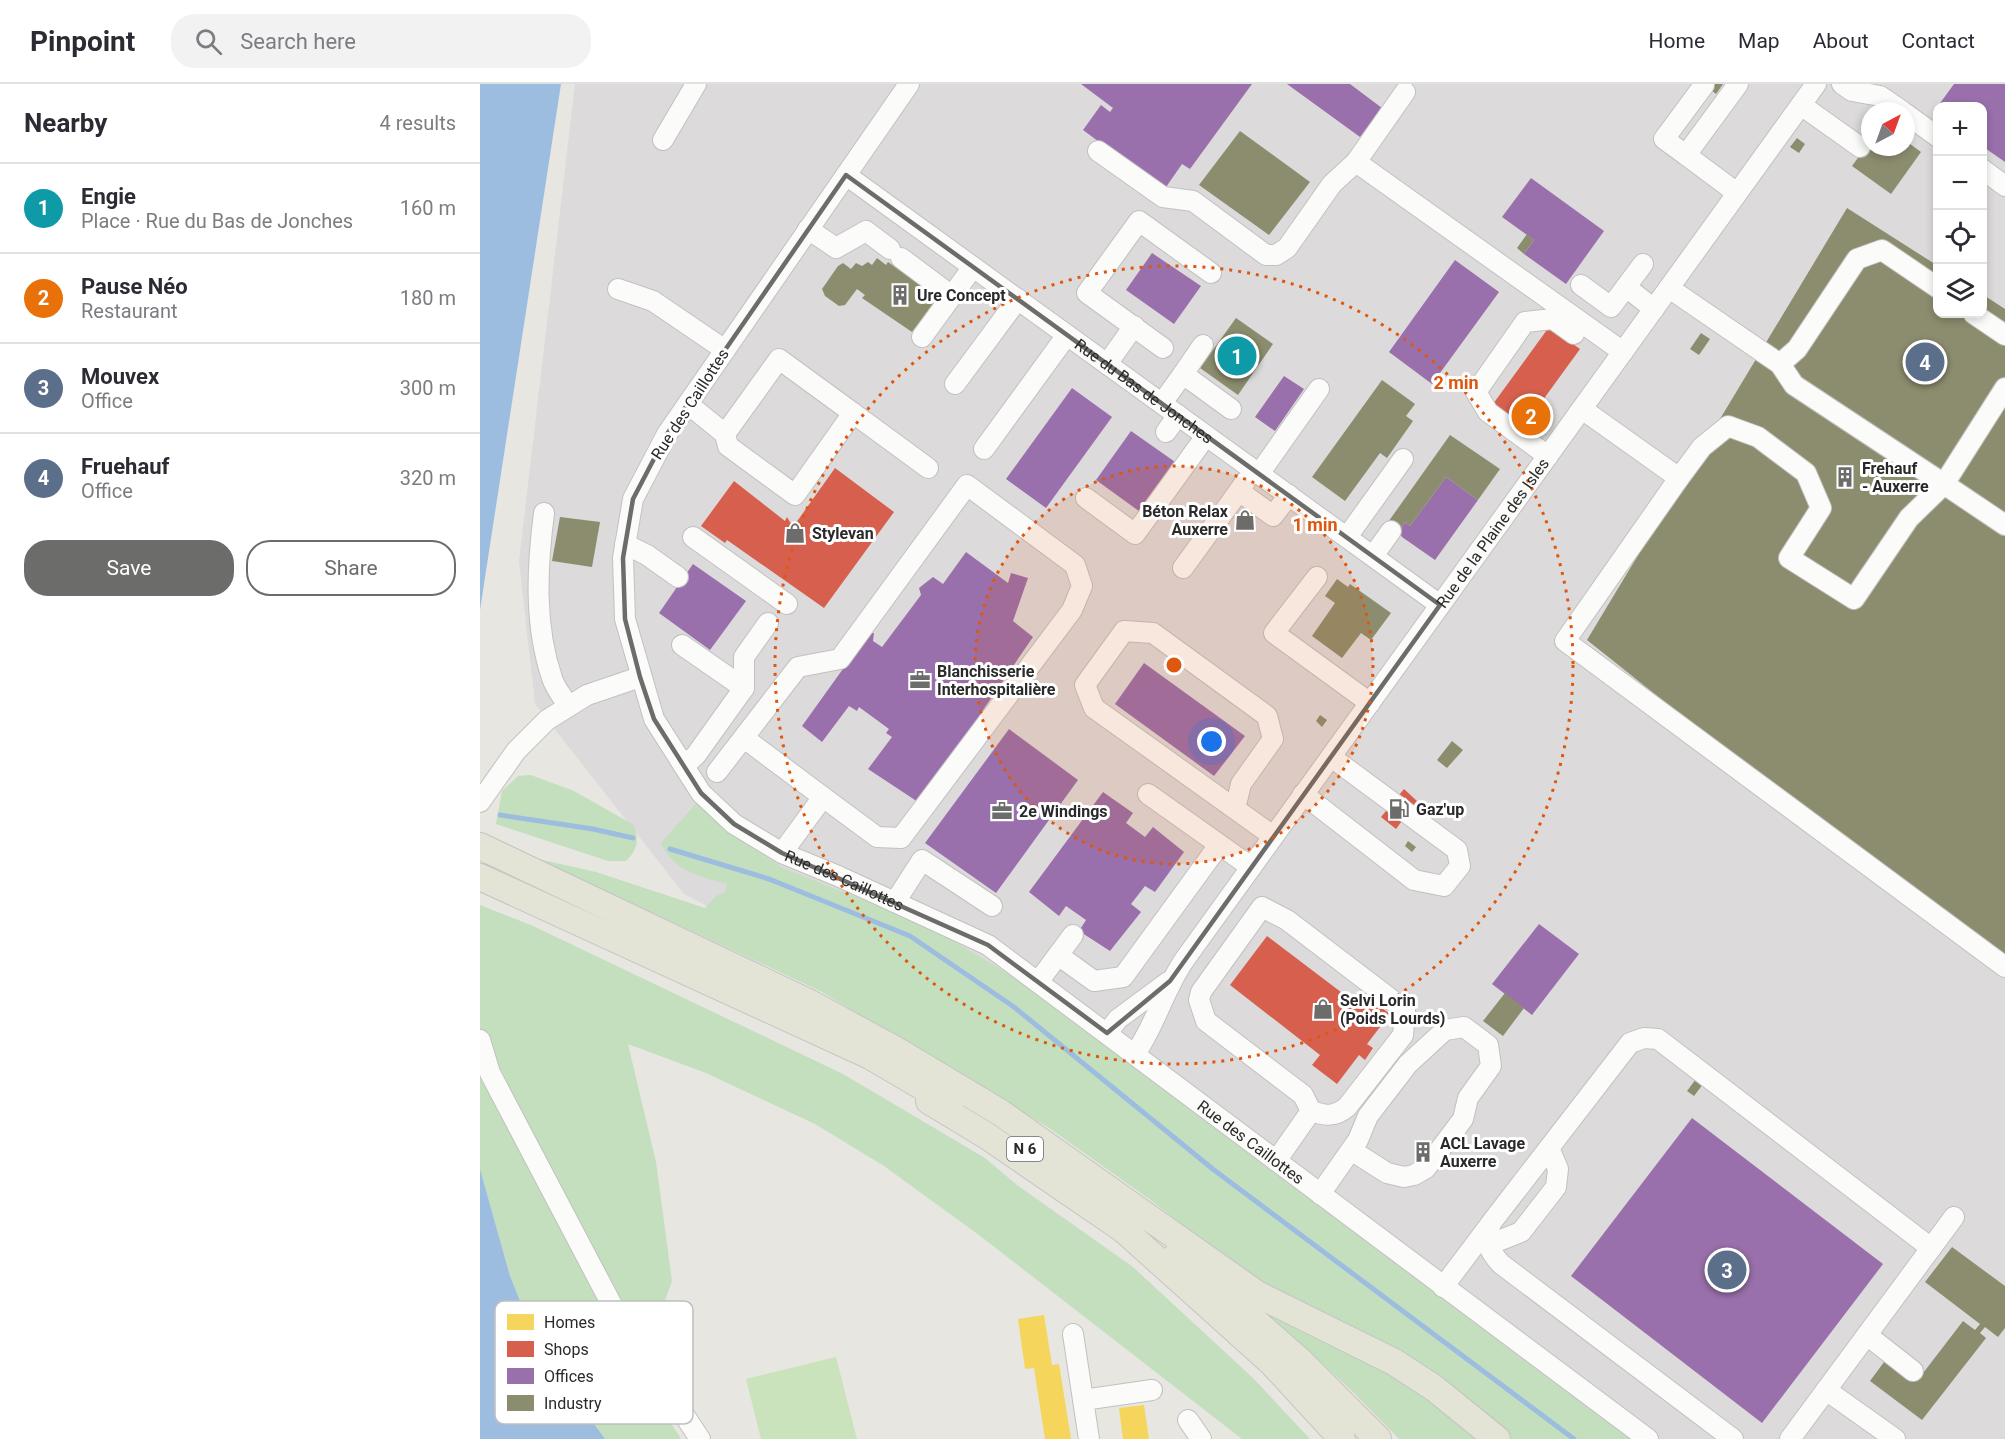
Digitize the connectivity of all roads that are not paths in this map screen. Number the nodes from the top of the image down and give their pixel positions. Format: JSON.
{"nodes":[{"id":1,"x":696,"y":84,"type":"edge"},
{"id":2,"x":909,"y":84,"type":"edge"},
{"id":3,"x":1738,"y":84,"type":"edge"},
{"id":4,"x":1816,"y":84,"type":"edge"},
{"id":5,"x":1842,"y":84,"type":"edge"},
{"id":6,"x":1704,"y":85,"type":"edge"},
{"id":7,"x":1884,"y":90,"type":"edge"},
{"id":8,"x":1405,"y":92,"type":"dead end"},
{"id":9,"x":1894,"y":102,"type":"edge"},
{"id":10,"x":1801,"y":105,"type":"junction"},
{"id":11,"x":1915,"y":120,"type":"edge"},
{"id":12,"x":1933,"y":133,"type":"edge"},
{"id":13,"x":663,"y":140,"type":"dead end"},
{"id":14,"x":1860,"y":147,"type":"dead end"},
{"id":15,"x":1098,"y":151,"type":"dead end"},
{"id":16,"x":1686,"y":155,"type":"junction"},
{"id":17,"x":1356,"y":162,"type":"junction"},
{"id":18,"x":1987,"y":172,"type":"edge"},
{"id":19,"x":846,"y":175,"type":"junction"},
{"id":20,"x":2005,"y":186,"type":"edge"},
{"id":21,"x":1737,"y":193,"type":"junction"},
{"id":22,"x":808,"y":229,"type":"junction"},
{"id":23,"x":1643,"y":264,"type":"dead end"},
{"id":24,"x":973,"y":267,"type":"junction"},
{"id":25,"x":1211,"y":273,"type":"dead end"},
{"id":26,"x":1581,"y":285,"type":"dead end"},
{"id":27,"x":1933,"y":285,"type":"edge"},
{"id":28,"x":1626,"y":287,"type":"junction"},
{"id":29,"x":1669,"y":288,"type":"junction"},
{"id":30,"x":618,"y":289,"type":"dead end"},
{"id":31,"x":952,"y":296,"type":"junction"},
{"id":32,"x":1018,"y":299,"type":"junction"},
{"id":33,"x":1654,"y":309,"type":"junction"},
{"id":34,"x":1980,"y":318,"type":"edge"},
{"id":35,"x":1134,"y":326,"type":"junction"},
{"id":36,"x":2005,"y":334,"type":"edge"},
{"id":37,"x":1066,"y":335,"type":"junction"},
{"id":38,"x":922,"y":337,"type":"dead end"},
{"id":39,"x":1203,"y":345,"type":"dead end"},
{"id":40,"x":1163,"y":348,"type":"dead end"},
{"id":41,"x":724,"y":350,"type":"junction"},
{"id":42,"x":1619,"y":358,"type":"junction"},
{"id":43,"x":1107,"y":364,"type":"junction"},
{"id":44,"x":1780,"y":364,"type":"junction"},
{"id":45,"x":1183,"y":374,"type":"junction"},
{"id":46,"x":955,"y":384,"type":"dead end"},
{"id":47,"x":2005,"y":388,"type":"edge"},
{"id":48,"x":1319,"y":389,"type":"dead end"},
{"id":49,"x":688,"y":404,"type":"junction"},
{"id":50,"x":1170,"y":409,"type":"junction"},
{"id":51,"x":1231,"y":409,"type":"dead end"},
{"id":52,"x":1582,"y":409,"type":"junction"},
{"id":53,"x":853,"y":413,"type":"junction"},
{"id":54,"x":1166,"y":432,"type":"dead end"},
{"id":55,"x":725,"y":434,"type":"junction"},
{"id":56,"x":1206,"y":436,"type":"junction"},
{"id":57,"x":984,"y":449,"type":"dead end"},
{"id":58,"x":1548,"y":456,"type":"junction"},
{"id":59,"x":1403,"y":459,"type":"dead end"},
{"id":60,"x":928,"y":468,"type":"dead end"},
{"id":61,"x":1256,"y":472,"type":"junction"},
{"id":62,"x":1679,"y":478,"type":"junction"},
{"id":63,"x":1944,"y":484,"type":"junction"},
{"id":64,"x":1239,"y":491,"type":"junction"},
{"id":65,"x":1288,"y":495,"type":"junction"},
{"id":66,"x":1086,"y":498,"type":"dead end"},
{"id":67,"x":544,"y":513,"type":"dead end"},
{"id":68,"x":2005,"y":525,"type":"edge"},
{"id":69,"x":1391,"y":531,"type":"dead end"},
{"id":70,"x":693,"y":537,"type":"dead end"},
{"id":71,"x":1347,"y":537,"type":"junction"},
{"id":72,"x":625,"y":544,"type":"junction"},
{"id":73,"x":1373,"y":556,"type":"junction"},
{"id":74,"x":1183,"y":568,"type":"dead end"},
{"id":75,"x":678,"y":577,"type":"dead end"},
{"id":76,"x":1317,"y":577,"type":"dead end"},
{"id":77,"x":787,"y":604,"type":"dead end"},
{"id":78,"x":1440,"y":605,"type":"junction"},
{"id":79,"x":768,"y":623,"type":"dead end"},
{"id":80,"x":682,"y":645,"type":"dead end"},
{"id":81,"x":640,"y":677,"type":"junction"},
{"id":82,"x":744,"y":688,"type":"junction"},
{"id":83,"x":1370,"y":703,"type":"junction"},
{"id":84,"x":568,"y":706,"type":"junction"},
{"id":85,"x":744,"y":738,"type":"junction"},
{"id":86,"x":1330,"y":757,"type":"junction"},
{"id":87,"x":684,"y":766,"type":"junction"},
{"id":88,"x":717,"y":771,"type":"dead end"},
{"id":89,"x":1148,"y":794,"type":"dead end"},
{"id":90,"x":1303,"y":794,"type":"junction"},
{"id":91,"x":824,"y":797,"type":"junction"},
{"id":92,"x":480,"y":802,"type":"edge"},
{"id":93,"x":1235,"y":809,"type":"junction"},
{"id":94,"x":1273,"y":836,"type":"junction"},
{"id":95,"x":1219,"y":845,"type":"junction"},
{"id":96,"x":480,"y":846,"type":"edge"},
{"id":97,"x":782,"y":853,"type":"junction"},
{"id":98,"x":1251,"y":867,"type":"junction"},
{"id":99,"x":480,"y":877,"type":"edge"},
{"id":100,"x":1236,"y":888,"type":"junction"},
{"id":101,"x":895,"y":902,"type":"junction"},
{"id":102,"x":992,"y":906,"type":"dead end"},
{"id":103,"x":1262,"y":907,"type":"junction"},
{"id":104,"x":1072,"y":935,"type":"dead end"},
{"id":105,"x":1058,"y":955,"type":"junction"},
{"id":106,"x":2005,"y":967,"type":"edge"},
{"id":107,"x":1170,"y":981,"type":"junction"},
{"id":108,"x":1038,"y":982,"type":"junction"},
{"id":109,"x":806,"y":1026,"type":"junction"},
{"id":110,"x":1107,"y":1033,"type":"junction"},
{"id":111,"x":480,"y":1040,"type":"edge"},
{"id":112,"x":1135,"y":1054,"type":"junction"},
{"id":113,"x":1311,"y":1111,"type":"junction"},
{"id":114,"x":1355,"y":1145,"type":"junction"},
{"id":115,"x":1548,"y":1148,"type":"junction"},
{"id":116,"x":1276,"y":1161,"type":"junction"},
{"id":117,"x":1320,"y":1194,"type":"junction"},
{"id":118,"x":1134,"y":1208,"type":"junction"},
{"id":119,"x":1954,"y":1217,"type":"dead end"},
{"id":120,"x":1491,"y":1223,"type":"junction"},
{"id":121,"x":1488,"y":1245,"type":"junction"},
{"id":122,"x":1931,"y":1248,"type":"junction"},
{"id":123,"x":1443,"y":1287,"type":"junction"},
{"id":124,"x":1228,"y":1298,"type":"junction"},
{"id":125,"x":611,"y":1301,"type":"edge"},
{"id":126,"x":1073,"y":1334,"type":"dead end"},
{"id":127,"x":1866,"y":1335,"type":"junction"},
{"id":128,"x":1913,"y":1371,"type":"dead end"},
{"id":129,"x":1152,"y":1389,"type":"dead end"},
{"id":130,"x":1826,"y":1390,"type":"junction"},
{"id":131,"x":1083,"y":1400,"type":"junction"},
{"id":132,"x":1188,"y":1420,"type":"dead end"},
{"id":133,"x":690,"y":1424,"type":"edge"},
{"id":134,"x":700,"y":1439,"type":"edge"},
{"id":135,"x":1089,"y":1439,"type":"edge"},
{"id":136,"x":1201,"y":1439,"type":"edge"},
{"id":137,"x":1342,"y":1439,"type":"edge"},
{"id":138,"x":1378,"y":1439,"type":"edge"},
{"id":139,"x":1497,"y":1439,"type":"edge"},
{"id":140,"x":1648,"y":1439,"type":"edge"},
{"id":141,"x":1733,"y":1439,"type":"edge"},
{"id":142,"x":1790,"y":1439,"type":"edge"},
{"id":143,"x":1895,"y":1439,"type":"edge"}],
"edges":[{"from":1,"to":13,"type":"street"},
{"from":2,"to":19,"type":"street","name":"Rue des Caillottes"},
{"from":3,"to":16,"type":"street"},
{"from":4,"to":10,"type":"street","name":"Rue de la Plaine des Isles"},
{"from":5,"to":7,"type":"street"},
{"from":6,"to":16,"type":"street"},
{"from":7,"to":9,"type":"street"},
{"from":8,"to":17,"type":"street"},
{"from":10,"to":14,"type":"street"},
{"from":10,"to":21,"type":"street","name":"Rue de la Plaine des Isles"},
{"from":11,"to":12,"type":"street"},
{"from":15,"to":17,"type":"street"},
{"from":16,"to":21,"type":"street"},
{"from":17,"to":42,"type":"street"},
{"from":18,"to":20,"type":"street"},
{"from":19,"to":22,"type":"street","name":"Rue des Caillottes"},
{"from":19,"to":24,"type":"street","name":"Rue du Bas de Jonches"},
{"from":21,"to":29,"type":"street","name":"Rue de la Plaine des Isles"},
{"from":22,"to":31,"type":"street"},
{"from":22,"to":41,"type":"street","name":"Rue des Caillottes"},
{"from":23,"to":28,"type":"street"},
{"from":24,"to":31,"type":"street"},
{"from":24,"to":32,"type":"street","name":"Rue du Bas de Jonches"},
{"from":25,"to":35,"type":"street"},
{"from":26,"to":28,"type":"street"},
{"from":27,"to":44,"type":"street"},
{"from":28,"to":33,"type":"street"},
{"from":29,"to":33,"type":"street","name":"Rue de la Plaine des Isles"},
{"from":29,"to":44,"type":"street"},
{"from":30,"to":41,"type":"street"},
{"from":31,"to":38,"type":"street"},
{"from":32,"to":37,"type":"street","name":"Rue du Bas de Jonches"},
{"from":32,"to":46,"type":"street"},
{"from":33,"to":42,"type":"street","name":"Rue de la Plaine des Isles"},
{"from":34,"to":36,"type":"street"},
{"from":35,"to":40,"type":"street"},
{"from":35,"to":43,"type":"street"},
{"from":37,"to":43,"type":"street","name":"Rue du Bas de Jonches"},
{"from":37,"to":57,"type":"street"},
{"from":39,"to":45,"type":"street"},
{"from":41,"to":49,"type":"street","name":"Rue des Caillottes"},
{"from":42,"to":52,"type":"street","name":"Rue de la Plaine des Isles"},
{"from":42,"to":58,"type":"street"},
{"from":43,"to":50,"type":"street","name":"Rue du Bas de Jonches"},
{"from":44,"to":63,"type":"street"},
{"from":45,"to":50,"type":"street"},
{"from":45,"to":51,"type":"street"},
{"from":47,"to":63,"type":"street"},
{"from":48,"to":61,"type":"street"},
{"from":49,"to":55,"type":"street"},
{"from":49,"to":72,"type":"street","name":"Rue des Caillottes"},
{"from":50,"to":54,"type":"street"},
{"from":50,"to":56,"type":"street","name":"Rue du Bas de Jonches"},
{"from":52,"to":58,"type":"street","name":"Rue de la Plaine des Isles"},
{"from":52,"to":62,"type":"street"},
{"from":53,"to":55,"type":"street"},
{"from":53,"to":55,"type":"street"},
{"from":53,"to":60,"type":"street"},
{"from":56,"to":61,"type":"street","name":"Rue du Bas de Jonches"},
{"from":56,"to":66,"type":"street"},
{"from":58,"to":78,"type":"street","name":"Rue de la Plaine des Isles"},
{"from":59,"to":71,"type":"street"},
{"from":61,"to":64,"type":"street"},
{"from":61,"to":65,"type":"street","name":"Rue du Bas de Jonches"},
{"from":62,"to":63,"type":"street"},
{"from":62,"to":106,"type":"street"},
{"from":63,"to":68,"type":"street"},
{"from":64,"to":65,"type":"street"},
{"from":64,"to":74,"type":"street"},
{"from":65,"to":71,"type":"street","name":"Rue du Bas de Jonches"},
{"from":67,"to":84,"type":"street"},
{"from":69,"to":73,"type":"street"},
{"from":70,"to":77,"type":"street"},
{"from":71,"to":73,"type":"street","name":"Rue du Bas de Jonches"},
{"from":72,"to":75,"type":"street"},
{"from":72,"to":81,"type":"street","name":"Rue des Caillottes"},
{"from":73,"to":78,"type":"street","name":"Rue du Bas de Jonches"},
{"from":76,"to":83,"type":"street"},
{"from":78,"to":83,"type":"street","name":"Rue de la Plaine des Isles"},
{"from":79,"to":82,"type":"street"},
{"from":80,"to":82,"type":"street"},
{"from":81,"to":84,"type":"street"},
{"from":81,"to":87,"type":"street","name":"Rue des Caillottes"},
{"from":82,"to":87,"type":"street"},
{"from":83,"to":86,"type":"street","name":"Rue de la Plaine des Isles"},
{"from":84,"to":92,"type":"street"},
{"from":85,"to":88,"type":"street"},
{"from":85,"to":91,"type":"street"},
{"from":85,"to":91,"type":"street"},
{"from":86,"to":90,"type":"street","name":"Rue de la Plaine des Isles"},
{"from":86,"to":90,"type":"street"},
{"from":87,"to":97,"type":"street","name":"Rue des Caillottes"},
{"from":89,"to":95,"type":"street"},
{"from":90,"to":94,"type":"street","name":"Rue de la Plaine des Isles"},
{"from":91,"to":97,"type":"street"},
{"from":93,"to":93,"type":"street"},
{"from":93,"to":94,"type":"street"},
{"from":94,"to":98,"type":"street","name":"Rue de la Plaine des Isles"},
{"from":95,"to":98,"type":"street"},
{"from":95,"to":105,"type":"street"},
{"from":96,"to":118,"type":"main road","number":"N 6"},
{"from":97,"to":101,"type":"street","name":"Rue des Caillottes"},
{"from":98,"to":100,"type":"street","name":"Rue de la Plaine des Isles"},
{"from":99,"to":109,"type":"main road","number":"N 6"},
{"from":100,"to":103,"type":"street"},
{"from":100,"to":107,"type":"street","name":"Rue de la Plaine des Isles"},
{"from":101,"to":102,"type":"street"},
{"from":101,"to":108,"type":"street","name":"Rue des Caillottes"},
{"from":103,"to":113,"type":"street"},
{"from":103,"to":113,"type":"street"},
{"from":104,"to":105,"type":"street"},
{"from":105,"to":108,"type":"street"},
{"from":107,"to":110,"type":"street","name":"Rue de la Plaine des Isles"},
{"from":107,"to":112,"type":"street","name":"Rue de la Plaine des Isles"},
{"from":108,"to":110,"type":"street","name":"Rue des Caillottes"},
{"from":109,"to":124,"type":"main road","number":"N 6"},
{"from":109,"to":137,"type":"main road"},
{"from":110,"to":112,"type":"street","name":"Rue des Caillottes"},
{"from":111,"to":125,"type":"street"},
{"from":112,"to":116,"type":"street","name":"Rue des Caillottes"},
{"from":113,"to":116,"type":"street"},
{"from":114,"to":114,"type":"street"},
{"from":114,"to":117,"type":"street"},
{"from":115,"to":120,"type":"street"},
{"from":115,"to":121,"type":"street"},
{"from":115,"to":122,"type":"street"},
{"from":116,"to":117,"type":"street","name":"Rue des Caillottes"},
{"from":117,"to":123,"type":"street","name":"Rue des Caillottes"},
{"from":118,"to":124,"type":"main road","number":"N 6"},
{"from":118,"to":139,"type":"main road"},
{"from":119,"to":122,"type":"street"},
{"from":120,"to":121,"type":"street"},
{"from":120,"to":123,"type":"street"},
{"from":121,"to":141,"type":"street"},
{"from":122,"to":127,"type":"street"},
{"from":123,"to":140,"type":"street","name":"Rue des Caillottes"},
{"from":124,"to":138,"type":"main road","number":"N 6"},
{"from":126,"to":131,"type":"street"},
{"from":127,"to":128,"type":"street"},
{"from":127,"to":130,"type":"street"},
{"from":129,"to":131,"type":"street"},
{"from":130,"to":142,"type":"street"},
{"from":130,"to":143,"type":"street"},
{"from":131,"to":135,"type":"street"},
{"from":132,"to":136,"type":"street"},
{"from":133,"to":134,"type":"street"}]}
